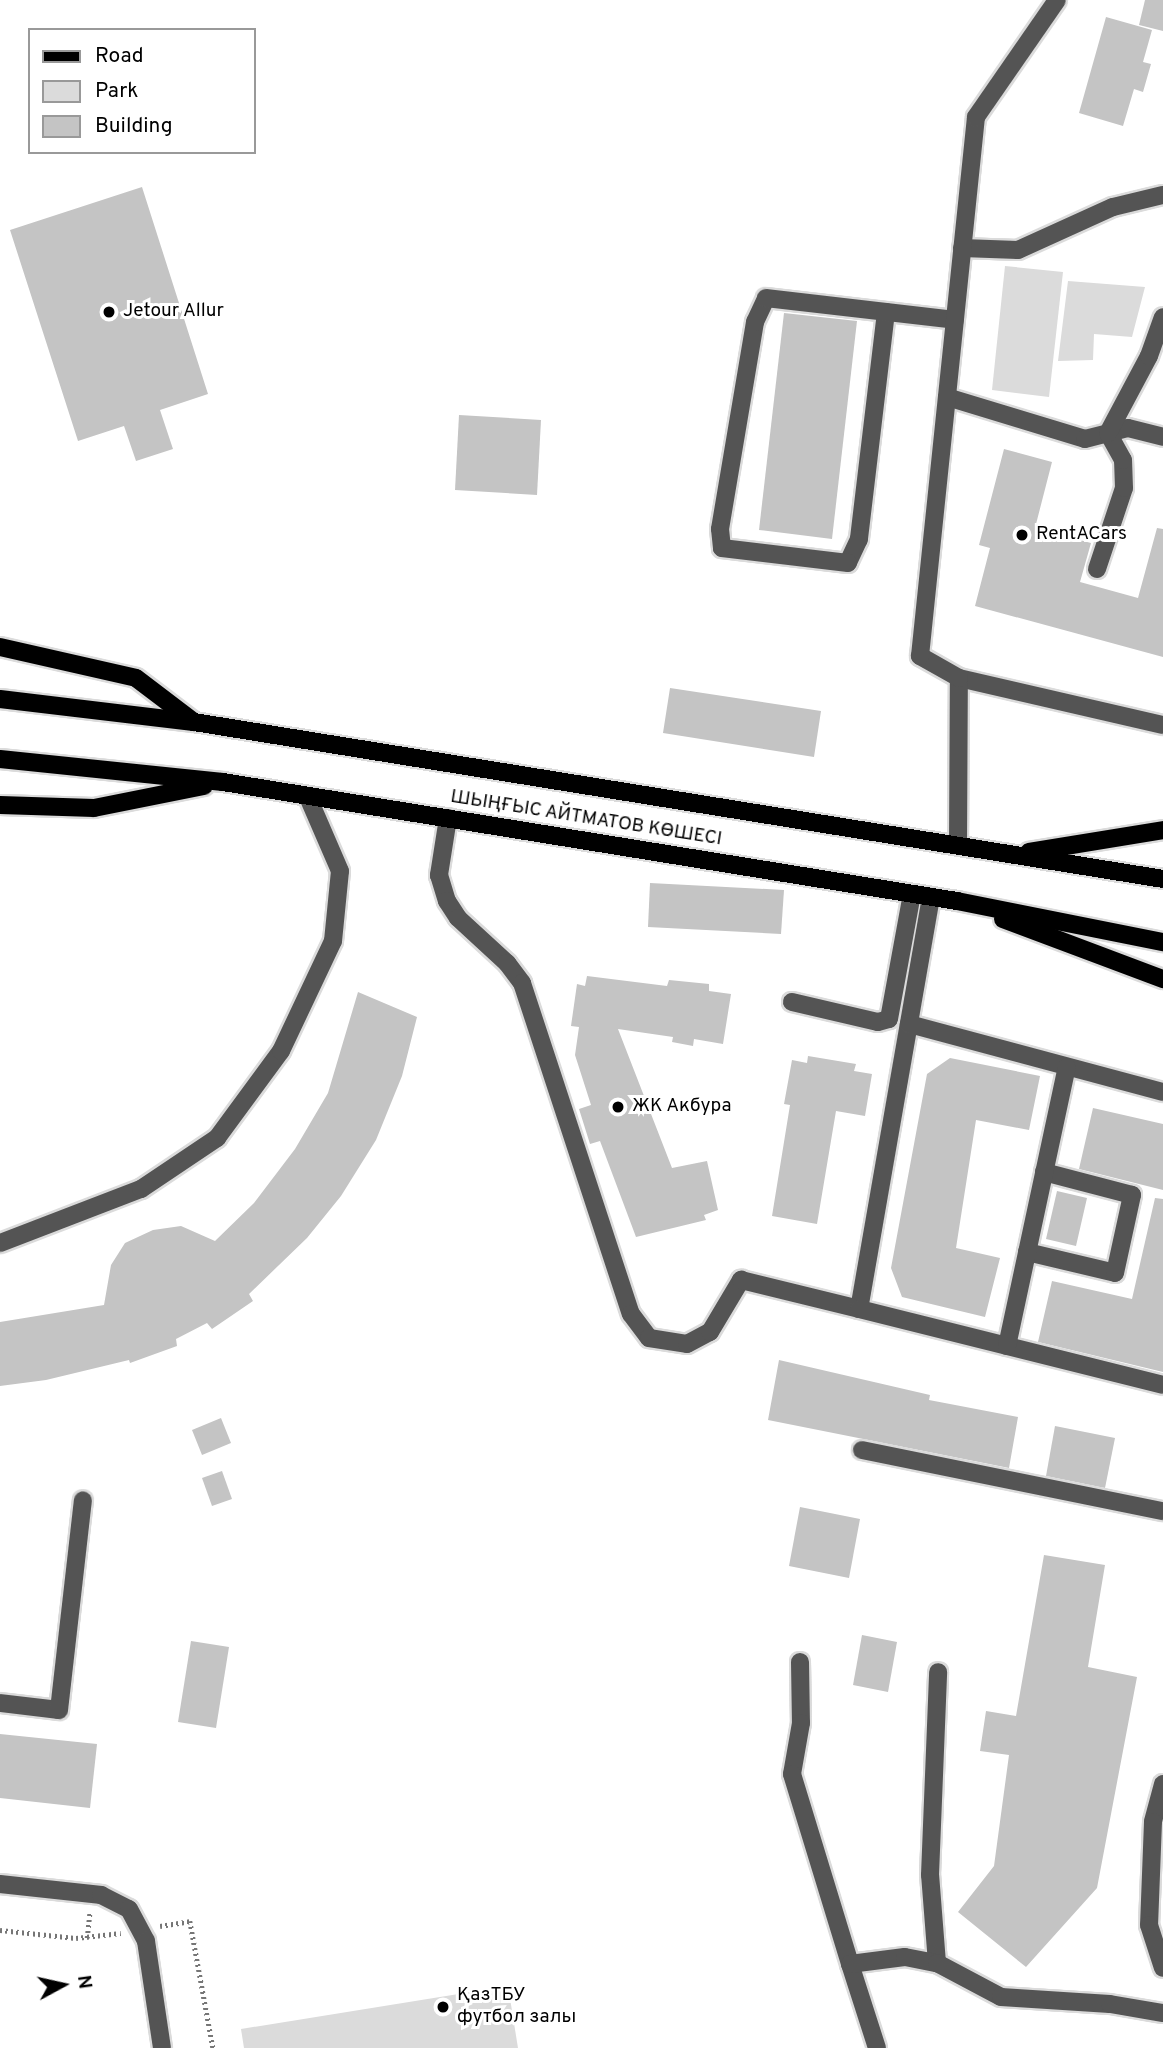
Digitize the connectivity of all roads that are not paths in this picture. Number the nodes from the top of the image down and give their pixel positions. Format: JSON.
{"nodes":[{"id":1,"x":1057,"y":0,"type":"edge"},
{"id":2,"x":1163,"y":195,"type":"edge"},
{"id":3,"x":962,"y":248,"type":"junction"},
{"id":4,"x":886,"y":312,"type":"junction"},
{"id":5,"x":1163,"y":317,"type":"edge"},
{"id":6,"x":955,"y":320,"type":"junction"},
{"id":7,"x":947,"y":397,"type":"junction"},
{"id":8,"x":1108,"y":433,"type":"junction"},
{"id":9,"x":1163,"y":438,"type":"edge"},
{"id":10,"x":1097,"y":569,"type":"dead end"},
{"id":11,"x":0,"y":647,"type":"edge"},
{"id":12,"x":959,"y":678,"type":"junction"},
{"id":13,"x":0,"y":699,"type":"edge"},
{"id":14,"x":194,"y":722,"type":"junction"},
{"id":15,"x":1163,"y":725,"type":"edge"},
{"id":16,"x":0,"y":759,"type":"edge"},
{"id":17,"x":223,"y":782,"type":"junction"},
{"id":18,"x":308,"y":797,"type":"junction"},
{"id":19,"x":0,"y":805,"type":"edge"},
{"id":20,"x":448,"y":818,"type":"junction"},
{"id":21,"x":1163,"y":830,"type":"edge"},
{"id":22,"x":958,"y":845,"type":"junction"},
{"id":23,"x":1014,"y":854,"type":"junction"},
{"id":24,"x":1163,"y":879,"type":"edge"},
{"id":25,"x":912,"y":894,"type":"junction"},
{"id":26,"x":931,"y":897,"type":"junction"},
{"id":27,"x":957,"y":901,"type":"junction"},
{"id":28,"x":1163,"y":942,"type":"edge"},
{"id":29,"x":1163,"y":979,"type":"edge"},
{"id":30,"x":792,"y":1002,"type":"dead end"},
{"id":31,"x":909,"y":1024,"type":"junction"},
{"id":32,"x":1067,"y":1067,"type":"junction"},
{"id":33,"x":1163,"y":1092,"type":"edge"},
{"id":34,"x":1044,"y":1171,"type":"junction"},
{"id":35,"x":0,"y":1243,"type":"edge"},
{"id":36,"x":1027,"y":1252,"type":"junction"},
{"id":37,"x":859,"y":1309,"type":"junction"},
{"id":38,"x":1007,"y":1346,"type":"junction"},
{"id":39,"x":1163,"y":1385,"type":"edge"},
{"id":40,"x":862,"y":1450,"type":"dead end"},
{"id":41,"x":83,"y":1500,"type":"dead end"},
{"id":42,"x":1163,"y":1511,"type":"edge"},
{"id":43,"x":800,"y":1662,"type":"dead end"},
{"id":44,"x":938,"y":1672,"type":"dead end"},
{"id":45,"x":0,"y":1703,"type":"edge"},
{"id":46,"x":1163,"y":1784,"type":"edge"},
{"id":47,"x":0,"y":1884,"type":"edge"},
{"id":48,"x":937,"y":1963,"type":"junction"},
{"id":49,"x":850,"y":1964,"type":"junction"},
{"id":50,"x":1163,"y":1968,"type":"edge"},
{"id":51,"x":1163,"y":2013,"type":"edge"},
{"id":52,"x":162,"y":2048,"type":"edge"},
{"id":53,"x":877,"y":2048,"type":"edge"}],
"edges":[{"from":1,"to":3,"type":"street"},
{"from":2,"to":3,"type":"street"},
{"from":3,"to":6,"type":"street"},
{"from":4,"to":4,"type":"street"},
{"from":4,"to":6,"type":"street"},
{"from":5,"to":8,"type":"street"},
{"from":6,"to":7,"type":"street"},
{"from":7,"to":8,"type":"street"},
{"from":7,"to":12,"type":"street"},
{"from":8,"to":9,"type":"street"},
{"from":8,"to":10,"type":"street"},
{"from":11,"to":14,"type":"main road"},
{"from":12,"to":15,"type":"street"},
{"from":12,"to":22,"type":"street"},
{"from":13,"to":14,"type":"main road","name":"ШЫҢҒЫС АЙТМАТОВ КӨШЕСІ"},
{"from":14,"to":22,"type":"main road","name":"ШЫҢҒЫС АЙТМАТОВ КӨШЕСІ"},
{"from":16,"to":17,"type":"main road","name":"ШЫҢҒЫС АЙТМАТОВ КӨШЕСІ"},
{"from":17,"to":18,"type":"main road","name":"ШЫҢҒЫС АЙТМАТОВ КӨШЕСІ"},
{"from":17,"to":19,"type":"main road"},
{"from":18,"to":20,"type":"main road","name":"ШЫҢҒЫС АЙТМАТОВ КӨШЕСІ"},
{"from":18,"to":35,"type":"street"},
{"from":20,"to":25,"type":"main road","name":"ШЫҢҒЫС АЙТМАТОВ КӨШЕСІ"},
{"from":20,"to":37,"type":"street"},
{"from":21,"to":23,"type":"main road"},
{"from":22,"to":23,"type":"main road","name":"ШЫҢҒЫС АЙТМАТОВ КӨШЕСІ"},
{"from":23,"to":24,"type":"main road","name":"ШЫҢҒЫС АЙТМАТОВ КӨШЕСІ"},
{"from":25,"to":26,"type":"main road","name":"ШЫҢҒЫС АЙТМАТОВ КӨШЕСІ"},
{"from":25,"to":30,"type":"street"},
{"from":26,"to":27,"type":"main road","name":"ШЫҢҒЫС АЙТМАТОВ КӨШЕСІ"},
{"from":26,"to":31,"type":"street"},
{"from":27,"to":28,"type":"main road","name":"ШЫҢҒЫС АЙТМАТОВ КӨШЕСІ"},
{"from":27,"to":29,"type":"main road"},
{"from":31,"to":32,"type":"street"},
{"from":31,"to":37,"type":"street"},
{"from":32,"to":33,"type":"street"},
{"from":32,"to":34,"type":"street"},
{"from":34,"to":36,"type":"street"},
{"from":34,"to":36,"type":"street"},
{"from":36,"to":38,"type":"street"},
{"from":37,"to":38,"type":"street"},
{"from":38,"to":39,"type":"street"},
{"from":40,"to":42,"type":"street"},
{"from":41,"to":45,"type":"street"},
{"from":43,"to":49,"type":"street"},
{"from":44,"to":48,"type":"street"},
{"from":46,"to":50,"type":"street"},
{"from":47,"to":52,"type":"street"},
{"from":48,"to":49,"type":"street"},
{"from":48,"to":51,"type":"street"},
{"from":49,"to":53,"type":"street"}]}
